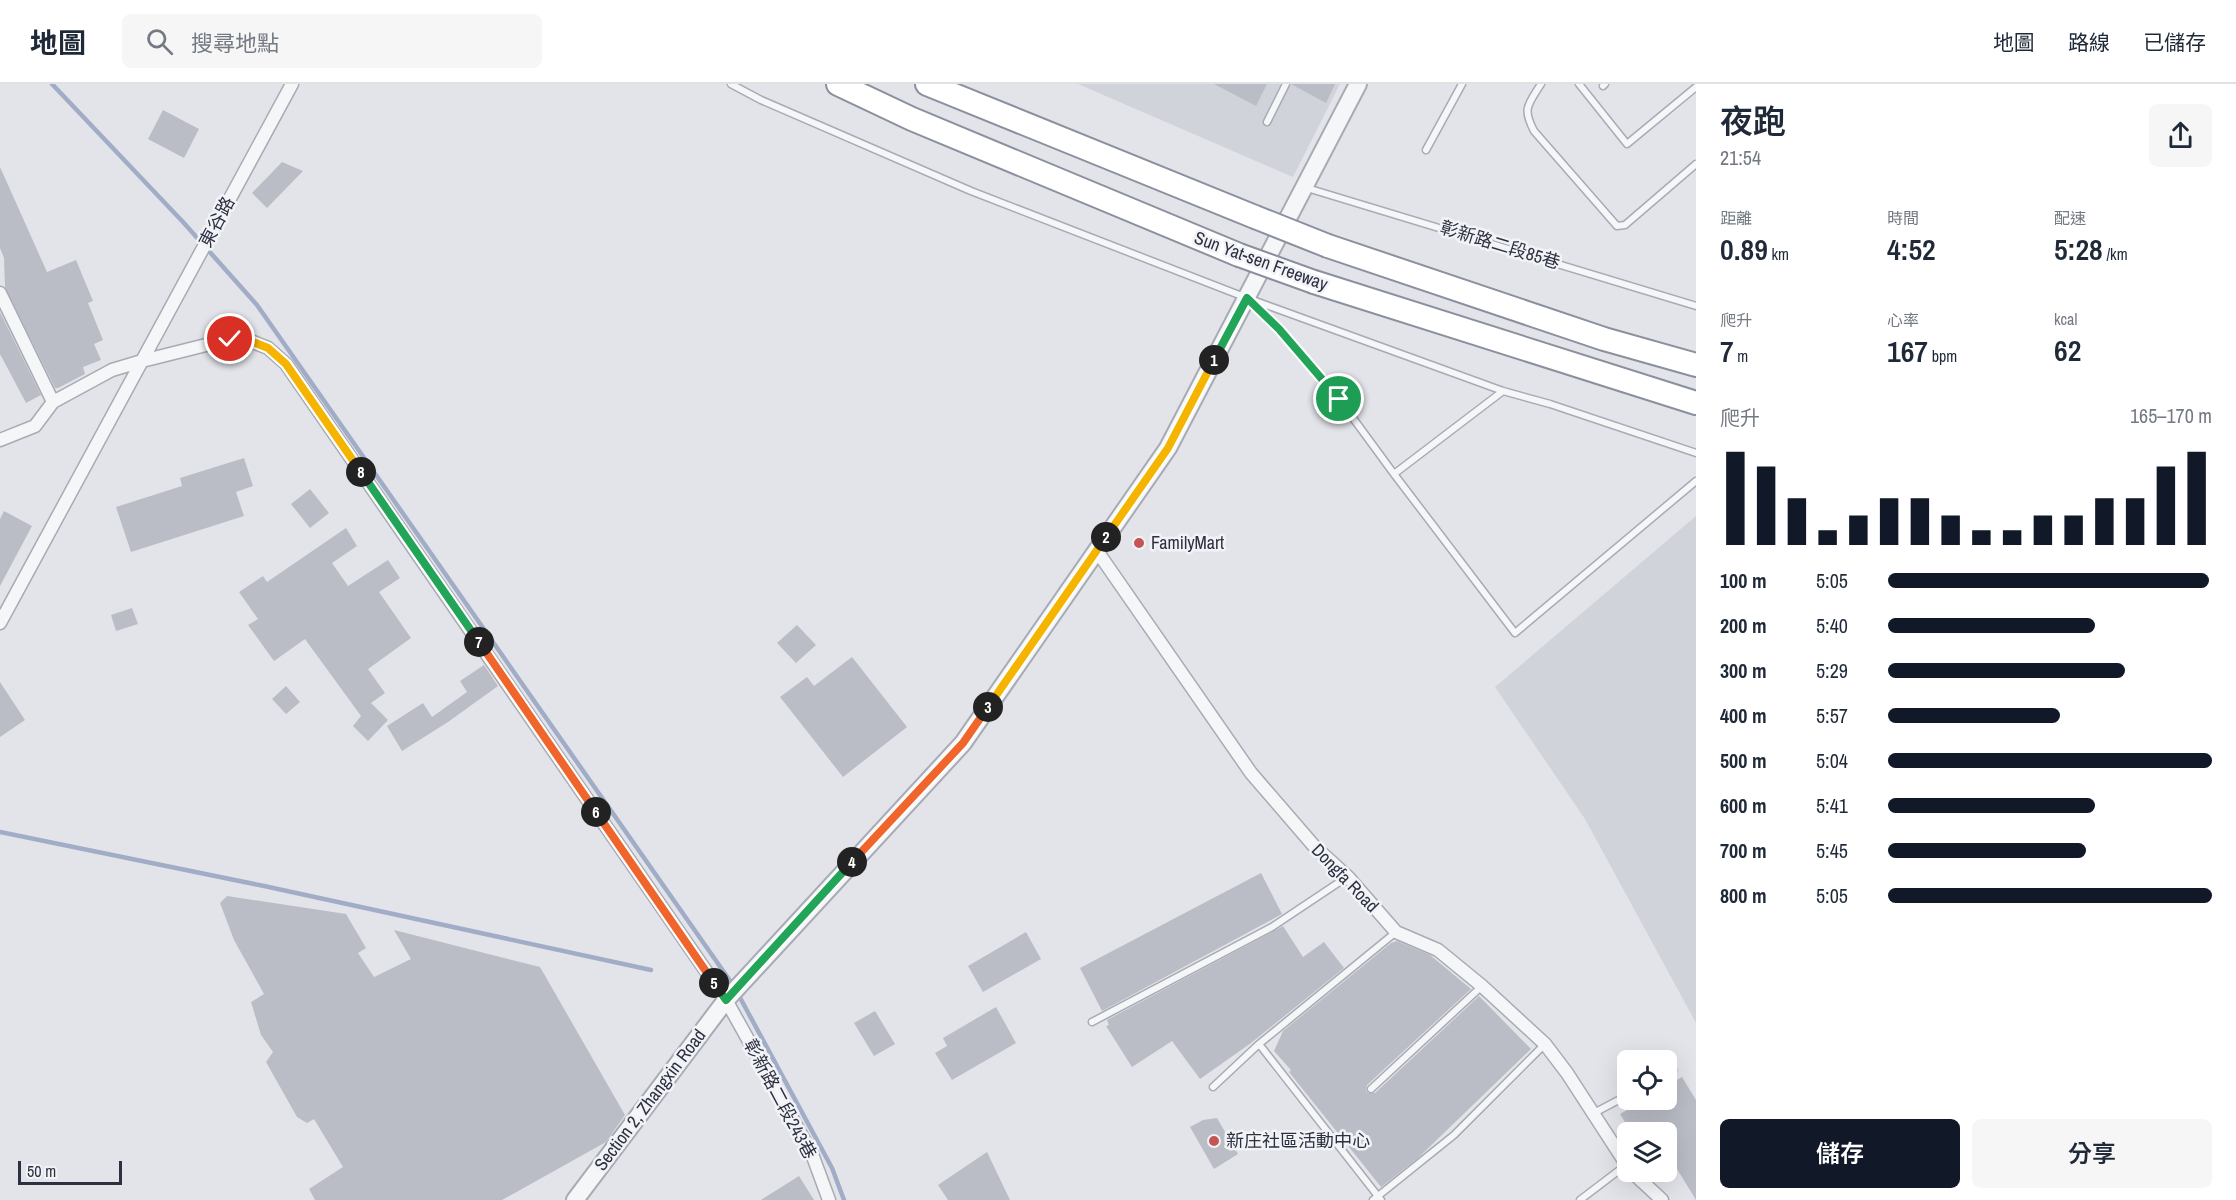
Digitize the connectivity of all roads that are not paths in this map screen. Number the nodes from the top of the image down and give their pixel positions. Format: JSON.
{"nodes":[{"id":1,"x":292,"y":84,"type":"edge"},
{"id":2,"x":731,"y":84,"type":"edge"},
{"id":3,"x":838,"y":84,"type":"edge"},
{"id":4,"x":927,"y":84,"type":"edge"},
{"id":5,"x":1286,"y":84,"type":"edge"},
{"id":6,"x":1358,"y":84,"type":"edge"},
{"id":7,"x":1462,"y":84,"type":"edge"},
{"id":8,"x":1541,"y":84,"type":"edge"},
{"id":9,"x":1579,"y":84,"type":"edge"},
{"id":10,"x":1696,"y":87,"type":"edge"},
{"id":11,"x":1267,"y":122,"type":"dead end"},
{"id":12,"x":1426,"y":150,"type":"dead end"},
{"id":13,"x":1696,"y":164,"type":"edge"},
{"id":14,"x":1303,"y":186,"type":"junction"},
{"id":15,"x":0,"y":293,"type":"edge"},
{"id":16,"x":1247,"y":298,"type":"junction"},
{"id":17,"x":1696,"y":306,"type":"edge"},
{"id":18,"x":142,"y":361,"type":"junction"},
{"id":19,"x":1696,"y":365,"type":"edge"},
{"id":20,"x":1503,"y":392,"type":"junction"},
{"id":21,"x":53,"y":402,"type":"junction"},
{"id":22,"x":1696,"y":403,"type":"edge"},
{"id":23,"x":0,"y":440,"type":"edge"},
{"id":24,"x":1696,"y":453,"type":"edge"},
{"id":25,"x":1394,"y":474,"type":"junction"},
{"id":26,"x":1696,"y":481,"type":"edge"},
{"id":27,"x":1097,"y":551,"type":"junction"},
{"id":28,"x":0,"y":623,"type":"edge"},
{"id":29,"x":1348,"y":877,"type":"junction"},
{"id":30,"x":1396,"y":932,"type":"junction"},
{"id":31,"x":1482,"y":986,"type":"junction"},
{"id":32,"x":726,"y":1000,"type":"junction"},
{"id":33,"x":1092,"y":1022,"type":"dead end"},
{"id":34,"x":1259,"y":1044,"type":"junction"},
{"id":35,"x":1545,"y":1044,"type":"junction"},
{"id":36,"x":1213,"y":1086,"type":"dead end"},
{"id":37,"x":1371,"y":1089,"type":"dead end"},
{"id":38,"x":1617,"y":1101,"type":"edge"},
{"id":39,"x":1593,"y":1114,"type":"junction"},
{"id":40,"x":1617,"y":1151,"type":"edge"},
{"id":41,"x":1617,"y":1175,"type":"edge"},
{"id":42,"x":1643,"y":1182,"type":"edge"},
{"id":43,"x":1378,"y":1199,"type":"edge"},
{"id":44,"x":574,"y":1200,"type":"edge"},
{"id":45,"x":829,"y":1200,"type":"edge"},
{"id":46,"x":1580,"y":1200,"type":"edge"},
{"id":47,"x":1662,"y":1200,"type":"edge"}],
"edges":[{"from":1,"to":18,"type":"street","name":"東谷路"},
{"from":2,"to":16,"type":"lane"},
{"from":3,"to":22,"type":"highway","name":"Sun Yat-sen Freeway","bridge":true},
{"from":4,"to":19,"type":"highway","name":"Sun Yat-sen Freeway","bridge":true},
{"from":5,"to":11,"type":"lane"},
{"from":6,"to":14,"type":"street"},
{"from":7,"to":12,"type":"lane"},
{"from":8,"to":13,"type":"lane"},
{"from":9,"to":10,"type":"lane"},
{"from":14,"to":16,"type":"street"},
{"from":14,"to":17,"type":"lane","name":"彰新路二段85巷"},
{"from":15,"to":21,"type":"street"},
{"from":16,"to":20,"type":"lane"},
{"from":16,"to":25,"type":"lane"},
{"from":16,"to":27,"type":"street"},
{"from":18,"to":21,"type":"street"},
{"from":18,"to":28,"type":"street","name":"東谷路"},
{"from":18,"to":32,"type":"street"},
{"from":20,"to":24,"type":"lane"},
{"from":20,"to":25,"type":"lane"},
{"from":21,"to":23,"type":"street"},
{"from":25,"to":26,"type":"lane"},
{"from":27,"to":29,"type":"street","name":"Dongfa Road"},
{"from":27,"to":32,"type":"street","name":"Section 2, Zhangxin Road"},
{"from":29,"to":30,"type":"street","name":"Dongfa Road"},
{"from":29,"to":33,"type":"lane"},
{"from":30,"to":31,"type":"street","name":"Dongfa Road"},
{"from":30,"to":34,"type":"lane"},
{"from":31,"to":35,"type":"street","name":"Dongfa Road"},
{"from":31,"to":37,"type":"lane"},
{"from":32,"to":44,"type":"street","name":"Section 2, Zhangxin Road"},
{"from":32,"to":45,"type":"street","name":"彰新路二段243巷"},
{"from":34,"to":36,"type":"lane"},
{"from":34,"to":43,"type":"lane"},
{"from":35,"to":39,"type":"street","name":"Dongfa Road"},
{"from":35,"to":43,"type":"lane"},
{"from":38,"to":39,"type":"lane"},
{"from":39,"to":40,"type":"street","name":"Dongfa Road"},
{"from":41,"to":46,"type":"lane"},
{"from":42,"to":47,"type":"street","name":"Dongfa Road"}]}
